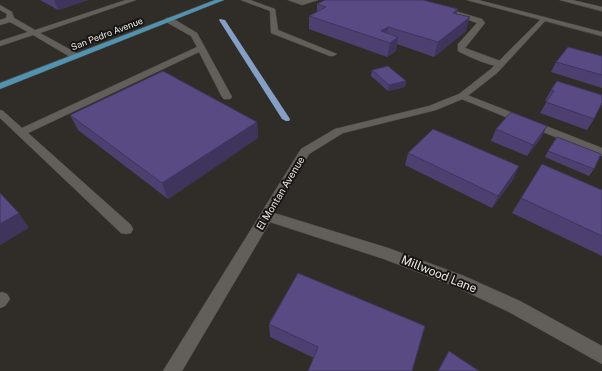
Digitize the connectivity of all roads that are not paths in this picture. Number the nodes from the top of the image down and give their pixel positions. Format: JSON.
{"nodes":[{"id":1,"x":133,"y":0,"type":"edge"},
{"id":2,"x":221,"y":0,"type":"edge"},
{"id":3,"x":244,"y":0,"type":"edge"},
{"id":4,"x":292,"y":0,"type":"edge"},
{"id":5,"x":315,"y":0,"type":"edge"},
{"id":6,"x":470,"y":0,"type":"edge"},
{"id":7,"x":563,"y":0,"type":"edge"},
{"id":8,"x":582,"y":2,"type":"edge"},
{"id":9,"x":0,"y":7,"type":"edge"},
{"id":10,"x":602,"y":9,"type":"edge"},
{"id":11,"x":446,"y":11,"type":"edge"},
{"id":12,"x":10,"y":19,"type":"junction"},
{"id":13,"x":544,"y":19,"type":"junction"},
{"id":14,"x":169,"y":20,"type":"junction"},
{"id":15,"x":0,"y":22,"type":"edge"},
{"id":16,"x":33,"y":33,"type":"junction"},
{"id":17,"x":602,"y":34,"type":"edge"},
{"id":18,"x":0,"y":44,"type":"edge"},
{"id":19,"x":202,"y":48,"type":"junction"},
{"id":20,"x":333,"y":54,"type":"dead end"},
{"id":21,"x":75,"y":56,"type":"junction"},
{"id":22,"x":500,"y":64,"type":"junction"},
{"id":23,"x":0,"y":86,"type":"edge"},
{"id":24,"x":227,"y":96,"type":"dead end"},
{"id":25,"x":462,"y":96,"type":"junction"},
{"id":26,"x":0,"y":113,"type":"edge"},
{"id":27,"x":21,"y":132,"type":"junction"},
{"id":28,"x":602,"y":152,"type":"edge"},
{"id":29,"x":267,"y":216,"type":"junction"},
{"id":30,"x":126,"y":229,"type":"dead end"},
{"id":31,"x":602,"y":355,"type":"edge"},
{"id":32,"x":172,"y":371,"type":"edge"}],
"edges":[{"from":1,"to":16,"type":"street"},
{"from":2,"to":14,"type":"main road","name":"San Pedro Avenue"},
{"from":3,"to":20,"type":"street"},
{"from":4,"to":5,"type":"street"},
{"from":6,"to":13,"type":"street"},
{"from":7,"to":8,"type":"street"},
{"from":8,"to":10,"type":"street"},
{"from":9,"to":12,"type":"street"},
{"from":11,"to":22,"type":"street"},
{"from":12,"to":15,"type":"street"},
{"from":12,"to":16,"type":"street"},
{"from":13,"to":17,"type":"street"},
{"from":13,"to":22,"type":"street","name":"El Montan Avenue"},
{"from":14,"to":19,"type":"street"},
{"from":14,"to":21,"type":"main road","name":"San Pedro Avenue"},
{"from":16,"to":18,"type":"street"},
{"from":16,"to":21,"type":"street"},
{"from":19,"to":24,"type":"street"},
{"from":19,"to":27,"type":"street"},
{"from":21,"to":23,"type":"main road","name":"San Pedro Avenue"},
{"from":22,"to":25,"type":"street","name":"El Montan Avenue"},
{"from":25,"to":28,"type":"street"},
{"from":25,"to":29,"type":"street","name":"El Montan Avenue"},
{"from":26,"to":27,"type":"street"},
{"from":27,"to":30,"type":"street"},
{"from":29,"to":31,"type":"street","name":"Millwood Lane"},
{"from":29,"to":32,"type":"street","name":"El Montan Avenue"}]}
